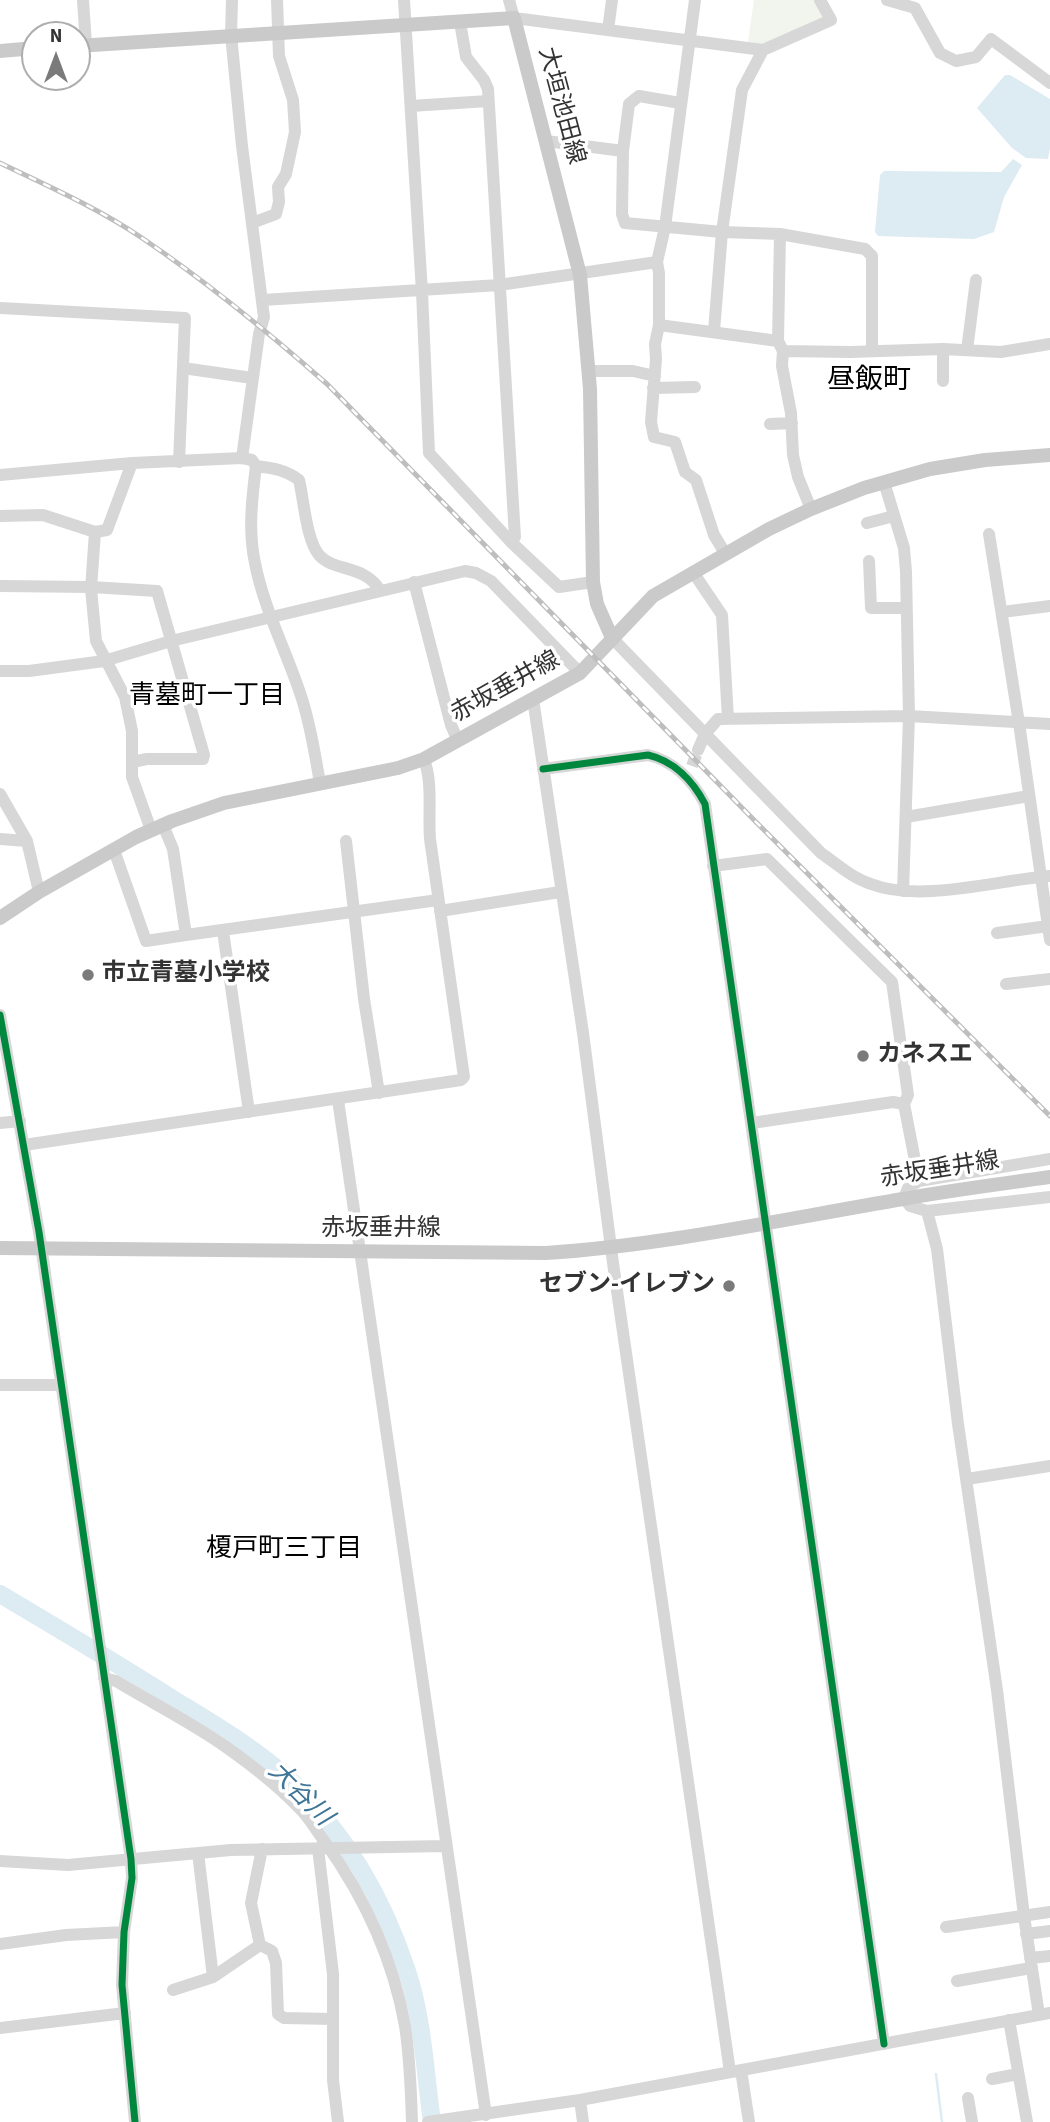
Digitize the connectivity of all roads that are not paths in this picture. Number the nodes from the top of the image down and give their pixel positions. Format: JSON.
{"nodes":[{"id":1,"x":83,"y":0,"type":"edge"},
{"id":2,"x":232,"y":0,"type":"edge"},
{"id":3,"x":277,"y":0,"type":"edge"},
{"id":4,"x":404,"y":0,"type":"edge"},
{"id":5,"x":509,"y":0,"type":"edge"},
{"id":6,"x":612,"y":0,"type":"edge"},
{"id":7,"x":695,"y":0,"type":"edge"},
{"id":8,"x":821,"y":0,"type":"edge"},
{"id":9,"x":887,"y":0,"type":"edge"},
{"id":10,"x":514,"y":18,"type":"junction"},
{"id":11,"x":82,"y":21,"type":"edge"},
{"id":12,"x":460,"y":22,"type":"junction"},
{"id":13,"x":406,"y":25,"type":"junction"},
{"id":14,"x":608,"y":30,"type":"junction"},
{"id":15,"x":279,"y":32,"type":"junction"},
{"id":16,"x":231,"y":35,"type":"junction"},
{"id":17,"x":690,"y":42,"type":"junction"},
{"id":18,"x":91,"y":44,"type":"edge"},
{"id":19,"x":21,"y":49,"type":"edge"},
{"id":20,"x":763,"y":50,"type":"junction"},
{"id":21,"x":0,"y":51,"type":"edge"},
{"id":22,"x":1050,"y":83,"type":"edge"},
{"id":23,"x":488,"y":101,"type":"junction"},
{"id":24,"x":680,"y":103,"type":"junction"},
{"id":25,"x":411,"y":106,"type":"junction"},
{"id":26,"x":546,"y":141,"type":"junction"},
{"id":27,"x":623,"y":151,"type":"junction"},
{"id":28,"x":252,"y":223,"type":"junction"},
{"id":29,"x":665,"y":227,"type":"junction"},
{"id":30,"x":722,"y":232,"type":"junction"},
{"id":31,"x":780,"y":234,"type":"junction"},
{"id":32,"x":657,"y":262,"type":"junction"},
{"id":33,"x":580,"y":275,"type":"junction"},
{"id":34,"x":976,"y":280,"type":"dead end"},
{"id":35,"x":499,"y":285,"type":"junction"},
{"id":36,"x":422,"y":292,"type":"junction"},
{"id":37,"x":263,"y":300,"type":"junction"},
{"id":38,"x":0,"y":308,"type":"edge"},
{"id":39,"x":659,"y":325,"type":"junction"},
{"id":40,"x":714,"y":331,"type":"junction"},
{"id":41,"x":1050,"y":344,"type":"edge"},
{"id":42,"x":780,"y":346,"type":"junction"},
{"id":43,"x":943,"y":349,"type":"junction"},
{"id":44,"x":967,"y":350,"type":"junction"},
{"id":45,"x":872,"y":351,"type":"junction"},
{"id":46,"x":183,"y":368,"type":"junction"},
{"id":47,"x":589,"y":371,"type":"junction"},
{"id":48,"x":252,"y":378,"type":"junction"},
{"id":49,"x":654,"y":382,"type":"junction"},
{"id":50,"x":943,"y":382,"type":"dead end"},
{"id":51,"x":695,"y":387,"type":"dead end"},
{"id":52,"x":792,"y":423,"type":"junction"},
{"id":53,"x":770,"y":424,"type":"dead end"},
{"id":54,"x":1050,"y":455,"type":"edge"},
{"id":55,"x":242,"y":458,"type":"junction"},
{"id":56,"x":179,"y":462,"type":"junction"},
{"id":57,"x":132,"y":463,"type":"junction"},
{"id":58,"x":256,"y":467,"type":"junction"},
{"id":59,"x":0,"y":475,"type":"edge"},
{"id":60,"x":884,"y":482,"type":"junction"},
{"id":61,"x":811,"y":509,"type":"junction"},
{"id":62,"x":0,"y":516,"type":"edge"},
{"id":63,"x":894,"y":516,"type":"junction"},
{"id":64,"x":867,"y":523,"type":"dead end"},
{"id":65,"x":94,"y":532,"type":"junction"},
{"id":66,"x":989,"y":534,"type":"dead end"},
{"id":67,"x":511,"y":542,"type":"junction"},
{"id":68,"x":725,"y":553,"type":"junction"},
{"id":69,"x":869,"y":561,"type":"dead end"},
{"id":70,"x":693,"y":572,"type":"junction"},
{"id":71,"x":414,"y":582,"type":"junction"},
{"id":72,"x":593,"y":582,"type":"junction"},
{"id":73,"x":0,"y":586,"type":"edge"},
{"id":74,"x":91,"y":586,"type":"junction"},
{"id":75,"x":380,"y":590,"type":"junction"},
{"id":76,"x":1050,"y":606,"type":"edge"},
{"id":77,"x":906,"y":608,"type":"junction"},
{"id":78,"x":1002,"y":612,"type":"junction"},
{"id":79,"x":271,"y":616,"type":"junction"},
{"id":80,"x":612,"y":638,"type":"junction"},
{"id":81,"x":171,"y":640,"type":"junction"},
{"id":82,"x":104,"y":660,"type":"junction"},
{"id":83,"x":0,"y":671,"type":"edge"},
{"id":84,"x":580,"y":673,"type":"junction"},
{"id":85,"x":533,"y":699,"type":"junction"},
{"id":86,"x":909,"y":716,"type":"junction"},
{"id":87,"x":728,"y":719,"type":"junction"},
{"id":88,"x":1019,"y":723,"type":"junction"},
{"id":89,"x":1050,"y":724,"type":"edge"},
{"id":90,"x":705,"y":734,"type":"junction"},
{"id":91,"x":458,"y":741,"type":"junction"},
{"id":92,"x":698,"y":750,"type":"tunnel mouth"},
{"id":93,"x":424,"y":759,"type":"junction"},
{"id":94,"x":132,"y":762,"type":"junction"},
{"id":95,"x":543,"y":769,"type":"junction"},
{"id":96,"x":320,"y":783,"type":"junction"},
{"id":97,"x":0,"y":794,"type":"edge"},
{"id":98,"x":1029,"y":796,"type":"junction"},
{"id":99,"x":906,"y":817,"type":"junction"},
{"id":100,"x":157,"y":827,"type":"junction"},
{"id":101,"x":0,"y":839,"type":"edge"},
{"id":102,"x":27,"y":841,"type":"junction"},
{"id":103,"x":346,"y":841,"type":"dead end"},
{"id":104,"x":114,"y":850,"type":"junction"},
{"id":105,"x":713,"y":866,"type":"junction"},
{"id":106,"x":1045,"y":876,"type":"edge"},
{"id":107,"x":903,"y":891,"type":"junction"},
{"id":108,"x":39,"y":892,"type":"junction"},
{"id":109,"x":560,"y":892,"type":"junction"},
{"id":110,"x":439,"y":905,"type":"junction"},
{"id":111,"x":352,"y":912,"type":"junction"},
{"id":112,"x":0,"y":918,"type":"edge"},
{"id":113,"x":1048,"y":926,"type":"junction"},
{"id":114,"x":223,"y":931,"type":"junction"},
{"id":115,"x":997,"y":933,"type":"dead end"},
{"id":116,"x":186,"y":935,"type":"junction"},
{"id":117,"x":1050,"y":940,"type":"edge"},
{"id":118,"x":1050,"y":979,"type":"edge"},
{"id":119,"x":1006,"y":984,"type":"dead end"},
{"id":120,"x":0,"y":1015,"type":"edge"},
{"id":121,"x":379,"y":1093,"type":"junction"},
{"id":122,"x":338,"y":1100,"type":"junction"},
{"id":123,"x":904,"y":1104,"type":"junction"},
{"id":124,"x":249,"y":1112,"type":"junction"},
{"id":125,"x":20,"y":1121,"type":"junction"},
{"id":126,"x":0,"y":1123,"type":"edge"},
{"id":127,"x":752,"y":1123,"type":"junction"},
{"id":128,"x":24,"y":1145,"type":"junction"},
{"id":129,"x":1050,"y":1159,"type":"edge"},
{"id":130,"x":1050,"y":1177,"type":"edge"},
{"id":131,"x":919,"y":1181,"type":"junction"},
{"id":132,"x":1050,"y":1197,"type":"edge"},
{"id":133,"x":904,"y":1199,"type":"junction"},
{"id":134,"x":927,"y":1211,"type":"junction"},
{"id":135,"x":764,"y":1224,"type":"junction"},
{"id":136,"x":0,"y":1248,"type":"edge"},
{"id":137,"x":41,"y":1248,"type":"junction"},
{"id":138,"x":612,"y":1249,"type":"junction"},
{"id":139,"x":360,"y":1252,"type":"junction"},
{"id":140,"x":0,"y":1385,"type":"edge"},
{"id":141,"x":61,"y":1385,"type":"junction"},
{"id":142,"x":1050,"y":1466,"type":"edge"},
{"id":143,"x":967,"y":1479,"type":"junction"},
{"id":144,"x":104,"y":1675,"type":"junction"},
{"id":145,"x":445,"y":1846,"type":"junction"},
{"id":146,"x":327,"y":1848,"type":"junction"},
{"id":147,"x":262,"y":1849,"type":"junction"},
{"id":148,"x":198,"y":1853,"type":"junction"},
{"id":149,"x":131,"y":1859,"type":"junction"},
{"id":150,"x":0,"y":1861,"type":"edge"},
{"id":151,"x":1050,"y":1912,"type":"edge"},
{"id":152,"x":1024,"y":1916,"type":"junction"},
{"id":153,"x":946,"y":1927,"type":"dead end"},
{"id":154,"x":1050,"y":1931,"type":"edge"},
{"id":155,"x":124,"y":1932,"type":"junction"},
{"id":156,"x":1026,"y":1934,"type":"junction"},
{"id":157,"x":0,"y":1944,"type":"edge"},
{"id":158,"x":260,"y":1945,"type":"junction"},
{"id":159,"x":1050,"y":1956,"type":"edge"},
{"id":160,"x":1030,"y":1963,"type":"junction"},
{"id":161,"x":213,"y":1977,"type":"junction"},
{"id":162,"x":957,"y":1981,"type":"dead end"},
{"id":163,"x":173,"y":1990,"type":"dead end"},
{"id":164,"x":125,"y":2013,"type":"junction"},
{"id":165,"x":1045,"y":2014,"type":"edge"},
{"id":166,"x":333,"y":2019,"type":"junction"},
{"id":167,"x":1009,"y":2020,"type":"junction"},
{"id":168,"x":0,"y":2028,"type":"edge"},
{"id":169,"x":884,"y":2044,"type":"junction"},
{"id":170,"x":736,"y":2071,"type":"junction"},
{"id":171,"x":1018,"y":2074,"type":"junction"},
{"id":172,"x":992,"y":2078,"type":"dead end"},
{"id":173,"x":968,"y":2098,"type":"dead end"},
{"id":174,"x":580,"y":2100,"type":"junction"},
{"id":175,"x":486,"y":2115,"type":"junction"},
{"id":176,"x":135,"y":2122,"type":"edge"},
{"id":177,"x":338,"y":2122,"type":"edge"},
{"id":178,"x":412,"y":2122,"type":"edge"},
{"id":179,"x":428,"y":2122,"type":"edge"},
{"id":180,"x":583,"y":2122,"type":"edge"},
{"id":181,"x":749,"y":2122,"type":"edge"},
{"id":182,"x":972,"y":2122,"type":"edge"},
{"id":183,"x":1027,"y":2122,"type":"edge"}],
"edges":[{"from":1,"to":11,"type":"street"},
{"from":2,"to":16,"type":"street"},
{"from":3,"to":15,"type":"street"},
{"from":4,"to":13,"type":"street"},
{"from":5,"to":10,"type":"street"},
{"from":6,"to":14,"type":"street"},
{"from":7,"to":17,"type":"street"},
{"from":8,"to":20,"type":"street"},
{"from":9,"to":22,"type":"street"},
{"from":10,"to":12,"type":"main road"},
{"from":10,"to":14,"type":"street"},
{"from":10,"to":26,"type":"main road","name":"大垣池田線"},
{"from":12,"to":13,"type":"main road"},
{"from":12,"to":23,"type":"street"},
{"from":13,"to":15,"type":"main road"},
{"from":13,"to":25,"type":"street"},
{"from":14,"to":17,"type":"street"},
{"from":15,"to":16,"type":"main road"},
{"from":15,"to":28,"type":"street"},
{"from":16,"to":18,"type":"main road"},
{"from":16,"to":28,"type":"street"},
{"from":17,"to":20,"type":"street"},
{"from":17,"to":24,"type":"street"},
{"from":19,"to":21,"type":"main road"},
{"from":20,"to":30,"type":"street"},
{"from":23,"to":25,"type":"street"},
{"from":23,"to":35,"type":"street"},
{"from":24,"to":27,"type":"street"},
{"from":24,"to":29,"type":"street"},
{"from":25,"to":36,"type":"street"},
{"from":26,"to":27,"type":"street"},
{"from":26,"to":33,"type":"main road","name":"大垣池田線"},
{"from":27,"to":29,"type":"street"},
{"from":28,"to":37,"type":"street"},
{"from":29,"to":30,"type":"street"},
{"from":29,"to":32,"type":"street"},
{"from":30,"to":31,"type":"street"},
{"from":30,"to":40,"type":"street"},
{"from":31,"to":42,"type":"street"},
{"from":31,"to":45,"type":"street"},
{"from":32,"to":33,"type":"street"},
{"from":32,"to":39,"type":"street"},
{"from":33,"to":35,"type":"street"},
{"from":33,"to":47,"type":"main road","name":"大垣池田線"},
{"from":34,"to":44,"type":"street"},
{"from":35,"to":36,"type":"street"},
{"from":35,"to":67,"type":"street"},
{"from":36,"to":37,"type":"street"},
{"from":36,"to":67,"type":"street"},
{"from":37,"to":48,"type":"street"},
{"from":38,"to":46,"type":"street"},
{"from":39,"to":40,"type":"street"},
{"from":39,"to":49,"type":"street"},
{"from":40,"to":42,"type":"street"},
{"from":41,"to":44,"type":"street"},
{"from":42,"to":45,"type":"street"},
{"from":42,"to":52,"type":"street"},
{"from":43,"to":44,"type":"street"},
{"from":43,"to":45,"type":"street"},
{"from":43,"to":50,"type":"street"},
{"from":46,"to":48,"type":"street"},
{"from":46,"to":56,"type":"street"},
{"from":47,"to":49,"type":"street"},
{"from":47,"to":72,"type":"main road","name":"大垣池田線"},
{"from":48,"to":55,"type":"street"},
{"from":49,"to":51,"type":"street"},
{"from":49,"to":68,"type":"street"},
{"from":52,"to":53,"type":"street"},
{"from":52,"to":61,"type":"street"},
{"from":54,"to":60,"type":"main road","name":"赤坂垂井線"},
{"from":55,"to":56,"type":"street"},
{"from":55,"to":58,"type":"street"},
{"from":56,"to":57,"type":"street"},
{"from":57,"to":59,"type":"street"},
{"from":57,"to":65,"type":"street"},
{"from":58,"to":75,"type":"street"},
{"from":58,"to":79,"type":"street"},
{"from":60,"to":61,"type":"main road","name":"赤坂垂井線"},
{"from":60,"to":63,"type":"street"},
{"from":61,"to":68,"type":"main road","name":"赤坂垂井線"},
{"from":62,"to":65,"type":"street"},
{"from":63,"to":64,"type":"street"},
{"from":63,"to":77,"type":"street"},
{"from":65,"to":74,"type":"street"},
{"from":66,"to":78,"type":"street"},
{"from":67,"to":72,"type":"street"},
{"from":68,"to":70,"type":"main road","name":"赤坂垂井線"},
{"from":69,"to":77,"type":"street"},
{"from":70,"to":80,"type":"main road","name":"赤坂垂井線"},
{"from":70,"to":87,"type":"street"},
{"from":71,"to":75,"type":"street"},
{"from":71,"to":84,"type":"street"},
{"from":71,"to":91,"type":"street"},
{"from":72,"to":80,"type":"main road","name":"大垣池田線"},
{"from":73,"to":74,"type":"street"},
{"from":74,"to":81,"type":"street"},
{"from":74,"to":82,"type":"street"},
{"from":75,"to":79,"type":"street"},
{"from":76,"to":78,"type":"street"},
{"from":77,"to":86,"type":"street"},
{"from":78,"to":88,"type":"street"},
{"from":79,"to":81,"type":"street"},
{"from":79,"to":96,"type":"street"},
{"from":80,"to":84,"type":"main road","name":"赤坂垂井線"},
{"from":80,"to":90,"type":"street"},
{"from":81,"to":82,"type":"street"},
{"from":81,"to":94,"type":"street"},
{"from":82,"to":83,"type":"street"},
{"from":82,"to":94,"type":"street"},
{"from":84,"to":85,"type":"main road","name":"赤坂垂井線"},
{"from":85,"to":91,"type":"main road","name":"赤坂垂井線"},
{"from":85,"to":95,"type":"street"},
{"from":86,"to":87,"type":"street"},
{"from":86,"to":88,"type":"street"},
{"from":86,"to":99,"type":"street"},
{"from":87,"to":90,"type":"street"},
{"from":88,"to":89,"type":"street"},
{"from":88,"to":98,"type":"street"},
{"from":90,"to":92,"type":"street"},
{"from":90,"to":107,"type":"street"},
{"from":91,"to":93,"type":"main road","name":"赤坂垂井線"},
{"from":93,"to":96,"type":"main road","name":"赤坂垂井線"},
{"from":93,"to":110,"type":"street"},
{"from":94,"to":100,"type":"street"},
{"from":95,"to":105,"type":"street"},
{"from":95,"to":109,"type":"street"},
{"from":96,"to":100,"type":"main road","name":"赤坂垂井線"},
{"from":97,"to":102,"type":"street"},
{"from":98,"to":99,"type":"street"},
{"from":98,"to":106,"type":"street"},
{"from":99,"to":107,"type":"street"},
{"from":100,"to":104,"type":"main road","name":"赤坂垂井線"},
{"from":100,"to":116,"type":"street"},
{"from":101,"to":102,"type":"street"},
{"from":102,"to":108,"type":"street"},
{"from":103,"to":111,"type":"street"},
{"from":104,"to":108,"type":"main road","name":"赤坂垂井線"},
{"from":104,"to":116,"type":"street"},
{"from":105,"to":123,"type":"street"},
{"from":105,"to":127,"type":"street"},
{"from":106,"to":107,"type":"street"},
{"from":106,"to":113,"type":"street"},
{"from":108,"to":112,"type":"main road","name":"赤坂垂井線"},
{"from":109,"to":110,"type":"street"},
{"from":109,"to":138,"type":"street"},
{"from":110,"to":111,"type":"street"},
{"from":110,"to":121,"type":"street"},
{"from":111,"to":114,"type":"street"},
{"from":111,"to":121,"type":"street"},
{"from":113,"to":115,"type":"street"},
{"from":113,"to":117,"type":"street"},
{"from":114,"to":116,"type":"street"},
{"from":114,"to":124,"type":"street"},
{"from":118,"to":119,"type":"street"},
{"from":120,"to":125,"type":"street"},
{"from":121,"to":122,"type":"street"},
{"from":122,"to":124,"type":"street"},
{"from":122,"to":139,"type":"street"},
{"from":123,"to":127,"type":"street"},
{"from":123,"to":131,"type":"street"},
{"from":124,"to":128,"type":"street"},
{"from":125,"to":126,"type":"street"},
{"from":125,"to":128,"type":"street"},
{"from":127,"to":135,"type":"street"},
{"from":128,"to":137,"type":"street"},
{"from":129,"to":131,"type":"street"},
{"from":130,"to":133,"type":"main road","name":"赤坂垂井線"},
{"from":131,"to":133,"type":"street"},
{"from":132,"to":134,"type":"street"},
{"from":133,"to":134,"type":"street"},
{"from":133,"to":135,"type":"main road","name":"赤坂垂井線"},
{"from":134,"to":143,"type":"street"},
{"from":135,"to":138,"type":"main road","name":"赤坂垂井線"},
{"from":135,"to":169,"type":"street"},
{"from":136,"to":137,"type":"main road","name":"赤坂垂井線"},
{"from":137,"to":139,"type":"main road","name":"赤坂垂井線"},
{"from":137,"to":141,"type":"street"},
{"from":138,"to":139,"type":"main road","name":"赤坂垂井線"},
{"from":138,"to":170,"type":"street"},
{"from":139,"to":145,"type":"street"},
{"from":140,"to":141,"type":"street"},
{"from":141,"to":144,"type":"street"},
{"from":142,"to":143,"type":"street"},
{"from":143,"to":152,"type":"street"},
{"from":144,"to":146,"type":"street"},
{"from":144,"to":149,"type":"street"},
{"from":145,"to":146,"type":"street"},
{"from":145,"to":175,"type":"street"},
{"from":146,"to":147,"type":"street"},
{"from":146,"to":166,"type":"street"},
{"from":146,"to":178,"type":"street"},
{"from":147,"to":148,"type":"street"},
{"from":147,"to":158,"type":"street"},
{"from":148,"to":149,"type":"street"},
{"from":148,"to":161,"type":"street"},
{"from":149,"to":150,"type":"street"},
{"from":149,"to":155,"type":"street"},
{"from":151,"to":152,"type":"street"},
{"from":152,"to":153,"type":"street"},
{"from":152,"to":156,"type":"street"},
{"from":154,"to":156,"type":"street"},
{"from":155,"to":157,"type":"street"},
{"from":155,"to":164,"type":"street"},
{"from":156,"to":160,"type":"street"},
{"from":158,"to":161,"type":"street"},
{"from":158,"to":166,"type":"street"},
{"from":159,"to":160,"type":"street"},
{"from":160,"to":162,"type":"street"},
{"from":160,"to":165,"type":"street"},
{"from":161,"to":163,"type":"street"},
{"from":164,"to":168,"type":"street"},
{"from":164,"to":176,"type":"street"},
{"from":165,"to":167,"type":"street"},
{"from":166,"to":177,"type":"street"},
{"from":167,"to":169,"type":"street"},
{"from":167,"to":171,"type":"street"},
{"from":169,"to":170,"type":"street"},
{"from":170,"to":174,"type":"street"},
{"from":170,"to":181,"type":"street"},
{"from":171,"to":172,"type":"street"},
{"from":171,"to":183,"type":"street"},
{"from":173,"to":182,"type":"street"},
{"from":174,"to":175,"type":"street"},
{"from":174,"to":180,"type":"street"},
{"from":175,"to":179,"type":"street"}]}
